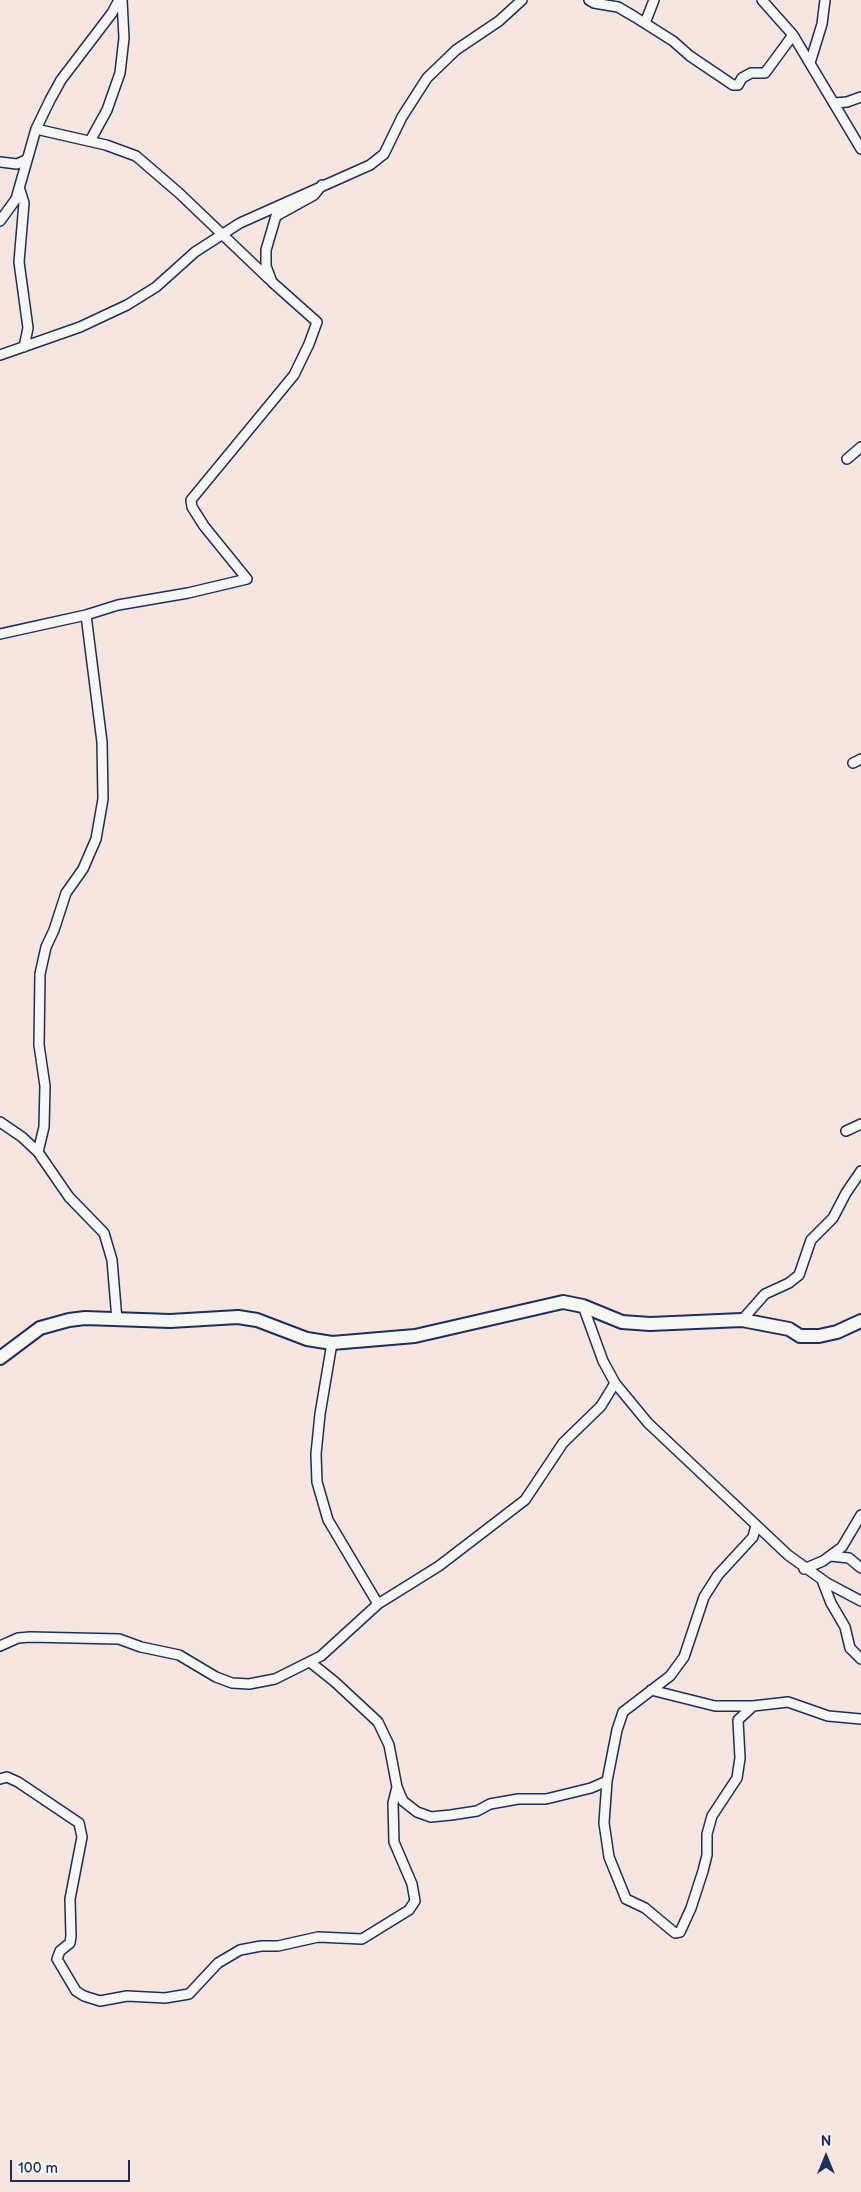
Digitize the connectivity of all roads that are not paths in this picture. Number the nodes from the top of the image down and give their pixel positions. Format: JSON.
{"nodes":[{"id":1,"x":120,"y":0,"type":"edge"},
{"id":2,"x":522,"y":0,"type":"edge"},
{"id":3,"x":589,"y":0,"type":"edge"},
{"id":4,"x":654,"y":0,"type":"edge"},
{"id":5,"x":762,"y":0,"type":"edge"},
{"id":6,"x":825,"y":0,"type":"edge"},
{"id":7,"x":645,"y":22,"type":"junction"},
{"id":8,"x":793,"y":35,"type":"junction"},
{"id":9,"x":810,"y":64,"type":"junction"},
{"id":10,"x":861,"y":97,"type":"edge"},
{"id":11,"x":834,"y":102,"type":"junction"},
{"id":12,"x":36,"y":129,"type":"junction"},
{"id":13,"x":90,"y":141,"type":"junction"},
{"id":14,"x":861,"y":149,"type":"edge"},
{"id":15,"x":28,"y":157,"type":"junction"},
{"id":16,"x":0,"y":162,"type":"edge"},
{"id":17,"x":322,"y":185,"type":"junction"},
{"id":18,"x":20,"y":190,"type":"junction"},
{"id":19,"x":0,"y":221,"type":"edge"},
{"id":20,"x":222,"y":236,"type":"junction"},
{"id":21,"x":272,"y":282,"type":"junction"},
{"id":22,"x":28,"y":328,"type":"junction"},
{"id":23,"x":38,"y":342,"type":"junction"},
{"id":24,"x":24,"y":347,"type":"junction"},
{"id":25,"x":0,"y":355,"type":"edge"},
{"id":26,"x":861,"y":446,"type":"edge"},
{"id":27,"x":846,"y":459,"type":"dead end"},
{"id":28,"x":86,"y":615,"type":"junction"},
{"id":29,"x":0,"y":634,"type":"edge"},
{"id":30,"x":0,"y":1122,"type":"edge"},
{"id":31,"x":861,"y":1124,"type":"edge"},
{"id":32,"x":846,"y":1131,"type":"dead end"},
{"id":33,"x":38,"y":1152,"type":"junction"},
{"id":34,"x":861,"y":1171,"type":"edge"},
{"id":35,"x":583,"y":1306,"type":"junction"},
{"id":36,"x":117,"y":1320,"type":"junction"},
{"id":37,"x":742,"y":1320,"type":"junction"},
{"id":38,"x":861,"y":1322,"type":"edge"},
{"id":39,"x":332,"y":1343,"type":"junction"},
{"id":40,"x":0,"y":1358,"type":"edge"},
{"id":41,"x":615,"y":1383,"type":"junction"},
{"id":42,"x":861,"y":1515,"type":"edge"},
{"id":43,"x":756,"y":1525,"type":"junction"},
{"id":44,"x":831,"y":1556,"type":"junction"},
{"id":45,"x":861,"y":1568,"type":"edge"},
{"id":46,"x":804,"y":1569,"type":"junction"},
{"id":47,"x":822,"y":1580,"type":"junction"},
{"id":48,"x":861,"y":1601,"type":"edge"},
{"id":49,"x":378,"y":1604,"type":"junction"},
{"id":50,"x":0,"y":1646,"type":"edge"},
{"id":51,"x":861,"y":1659,"type":"edge"},
{"id":52,"x":310,"y":1662,"type":"junction"},
{"id":53,"x":651,"y":1690,"type":"junction"},
{"id":54,"x":752,"y":1706,"type":"junction"},
{"id":55,"x":861,"y":1719,"type":"edge"},
{"id":56,"x":0,"y":1779,"type":"edge"},
{"id":57,"x":607,"y":1781,"type":"junction"},
{"id":58,"x":397,"y":1787,"type":"junction"}],
"edges":[{"from":1,"to":12,"type":"street"},
{"from":1,"to":13,"type":"street"},
{"from":2,"to":17,"type":"street"},
{"from":3,"to":7,"type":"street"},
{"from":4,"to":7,"type":"street"},
{"from":5,"to":8,"type":"street"},
{"from":6,"to":9,"type":"street"},
{"from":7,"to":8,"type":"street"},
{"from":8,"to":9,"type":"street"},
{"from":9,"to":11,"type":"street"},
{"from":10,"to":11,"type":"street"},
{"from":11,"to":14,"type":"street"},
{"from":12,"to":13,"type":"street"},
{"from":12,"to":15,"type":"street"},
{"from":13,"to":20,"type":"street"},
{"from":15,"to":16,"type":"street"},
{"from":15,"to":18,"type":"street"},
{"from":17,"to":20,"type":"street"},
{"from":17,"to":21,"type":"street"},
{"from":18,"to":19,"type":"street"},
{"from":18,"to":22,"type":"street"},
{"from":20,"to":21,"type":"street"},
{"from":20,"to":23,"type":"street"},
{"from":21,"to":28,"type":"street"},
{"from":22,"to":23,"type":"street"},
{"from":22,"to":24,"type":"street"},
{"from":23,"to":24,"type":"street"},
{"from":24,"to":25,"type":"street"},
{"from":26,"to":27,"type":"street"},
{"from":28,"to":29,"type":"street"},
{"from":28,"to":33,"type":"street"},
{"from":30,"to":33,"type":"street"},
{"from":31,"to":32,"type":"street"},
{"from":33,"to":36,"type":"street"},
{"from":34,"to":37,"type":"street"},
{"from":35,"to":37,"type":"street"},
{"from":35,"to":39,"type":"street"},
{"from":35,"to":41,"type":"street"},
{"from":36,"to":39,"type":"street"},
{"from":36,"to":40,"type":"street"},
{"from":37,"to":38,"type":"street"},
{"from":39,"to":49,"type":"street"},
{"from":41,"to":43,"type":"street"},
{"from":41,"to":49,"type":"street"},
{"from":42,"to":44,"type":"street"},
{"from":43,"to":46,"type":"street"},
{"from":43,"to":53,"type":"street"},
{"from":44,"to":45,"type":"street"},
{"from":44,"to":46,"type":"street"},
{"from":46,"to":47,"type":"street"},
{"from":47,"to":48,"type":"street"},
{"from":47,"to":51,"type":"street"},
{"from":49,"to":52,"type":"street"},
{"from":50,"to":52,"type":"street"},
{"from":52,"to":58,"type":"street"},
{"from":53,"to":54,"type":"street"},
{"from":53,"to":57,"type":"street"},
{"from":54,"to":55,"type":"street"},
{"from":54,"to":57,"type":"street"},
{"from":56,"to":58,"type":"street"},
{"from":57,"to":58,"type":"street"}]}
